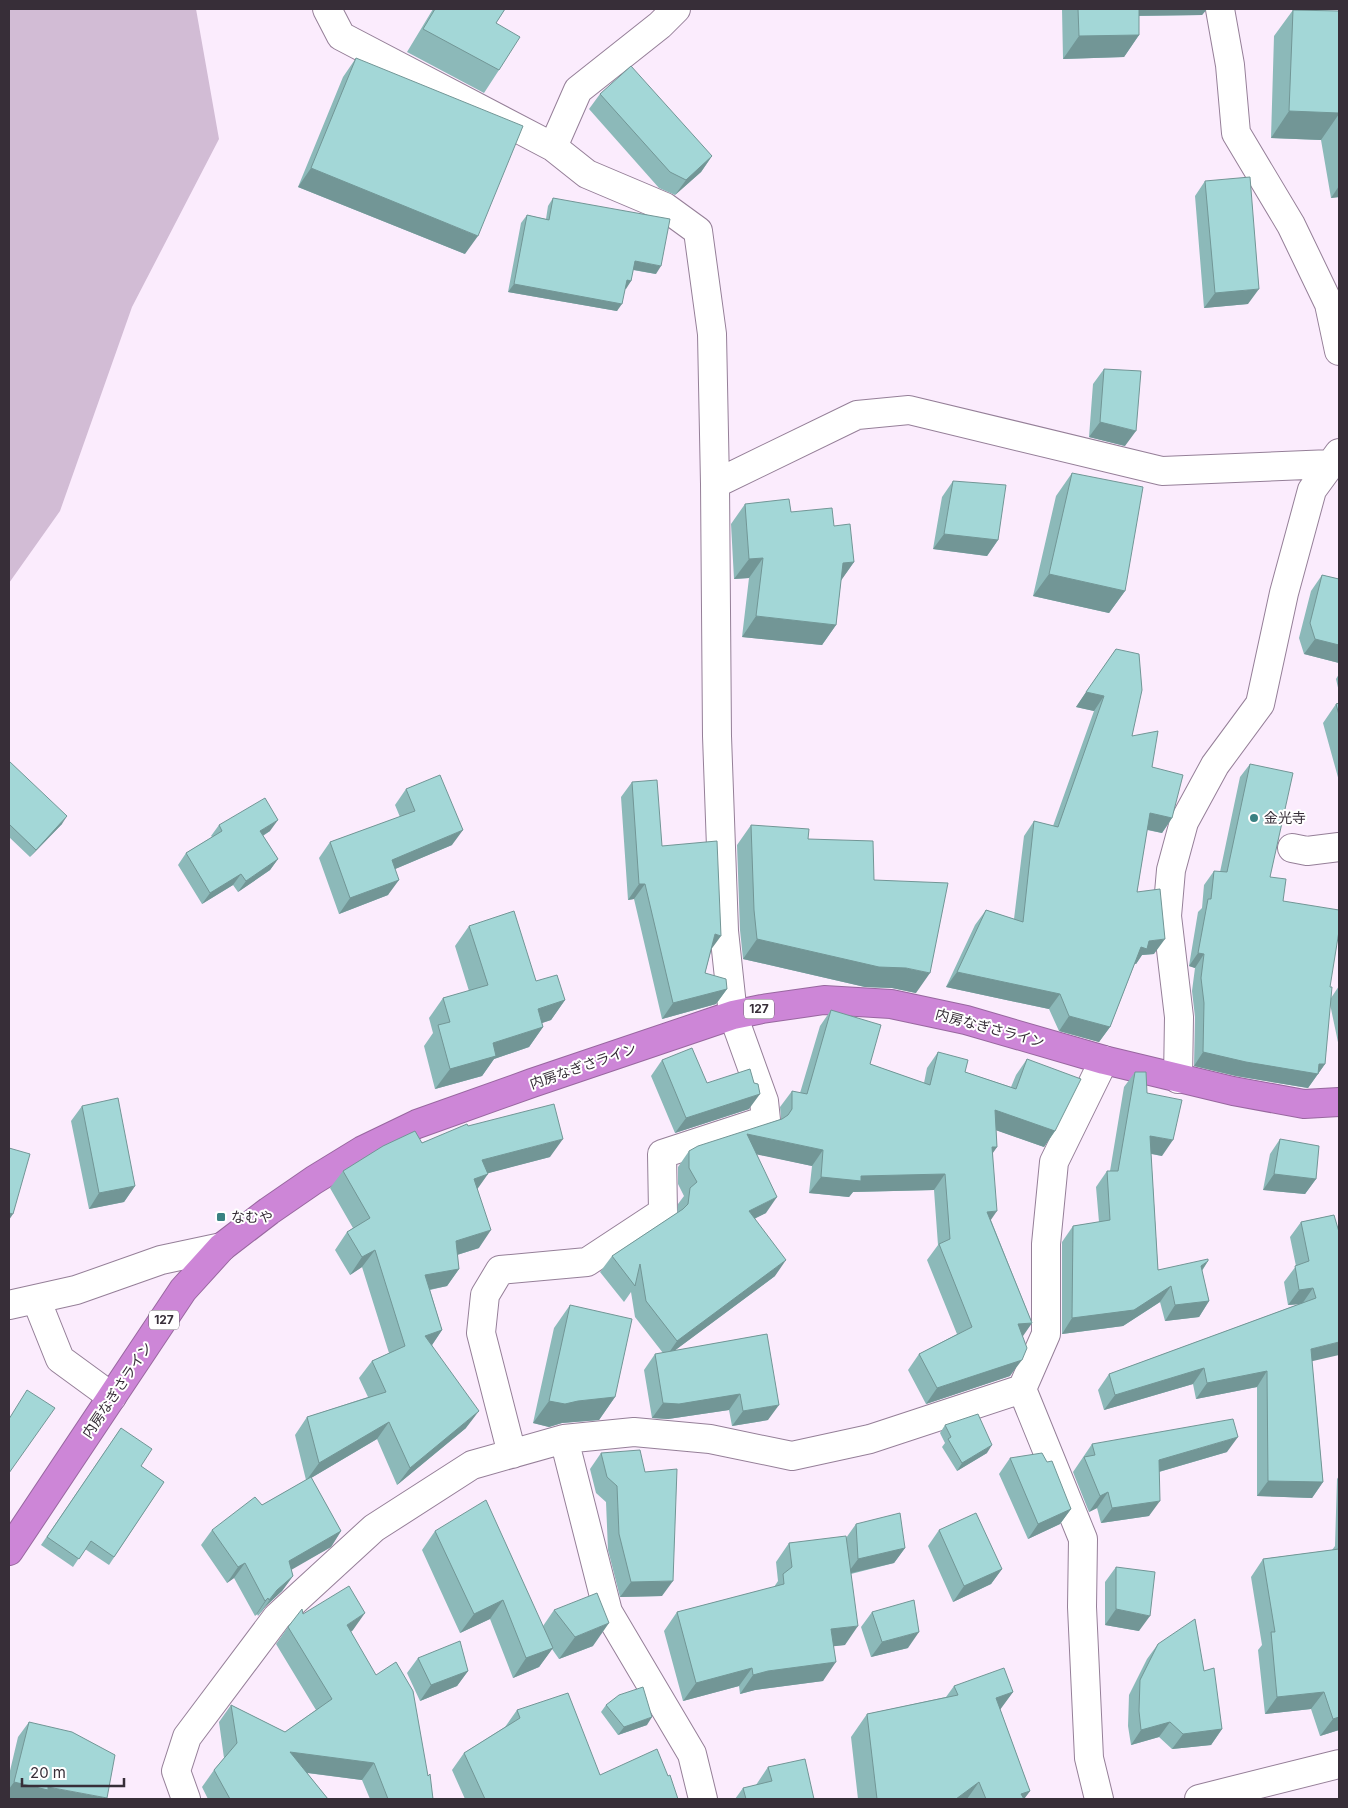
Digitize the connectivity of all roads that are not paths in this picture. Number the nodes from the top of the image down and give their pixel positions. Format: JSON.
{"nodes":[{"id":1,"x":327,"y":9,"type":"edge"},
{"id":2,"x":676,"y":9,"type":"edge"},
{"id":3,"x":1220,"y":9,"type":"edge"},
{"id":4,"x":553,"y":147,"type":"junction"},
{"id":5,"x":1339,"y":352,"type":"edge"},
{"id":6,"x":1335,"y":458,"type":"edge"},
{"id":7,"x":715,"y":484,"type":"junction"},
{"id":8,"x":1339,"y":847,"type":"edge"},
{"id":9,"x":1292,"y":848,"type":"dead end"},
{"id":10,"x":733,"y":1015,"type":"junction"},
{"id":11,"x":1104,"y":1060,"type":"junction"},
{"id":12,"x":1178,"y":1079,"type":"junction"},
{"id":13,"x":1339,"y":1102,"type":"edge"},
{"id":14,"x":222,"y":1247,"type":"junction"},
{"id":15,"x":36,"y":1299,"type":"junction"},
{"id":16,"x":9,"y":1305,"type":"edge"},
{"id":17,"x":1022,"y":1389,"type":"junction"},
{"id":18,"x":112,"y":1397,"type":"junction"},
{"id":19,"x":564,"y":1440,"type":"junction"},
{"id":20,"x":512,"y":1454,"type":"junction"},
{"id":21,"x":9,"y":1551,"type":"edge"},
{"id":22,"x":1339,"y":1764,"type":"edge"},
{"id":23,"x":186,"y":1799,"type":"edge"},
{"id":24,"x":703,"y":1799,"type":"edge"},
{"id":25,"x":1099,"y":1799,"type":"edge"},
{"id":26,"x":1199,"y":1799,"type":"edge"}],
"edges":[{"from":1,"to":4,"type":"street"},
{"from":2,"to":4,"type":"street"},
{"from":3,"to":5,"type":"street"},
{"from":4,"to":7,"type":"street"},
{"from":6,"to":7,"type":"street"},
{"from":6,"to":12,"type":"street"},
{"from":7,"to":10,"type":"street"},
{"from":8,"to":9,"type":"street"},
{"from":10,"to":11,"type":"highway","name":"内房なぎさライン","number":"127"},
{"from":10,"to":14,"type":"highway","name":"内房なぎさライン","number":"127"},
{"from":10,"to":20,"type":"street"},
{"from":11,"to":12,"type":"highway","name":"内房なぎさライン","number":"127"},
{"from":11,"to":17,"type":"street"},
{"from":12,"to":13,"type":"highway","name":"内房なぎさライン","number":"127"},
{"from":14,"to":15,"type":"street"},
{"from":14,"to":18,"type":"highway","name":"内房なぎさライン","number":"127"},
{"from":15,"to":16,"type":"street"},
{"from":15,"to":18,"type":"street"},
{"from":17,"to":19,"type":"street"},
{"from":17,"to":25,"type":"street"},
{"from":18,"to":21,"type":"highway","name":"内房なぎさライン","number":"127"},
{"from":19,"to":20,"type":"street"},
{"from":19,"to":24,"type":"street"},
{"from":20,"to":23,"type":"street"},
{"from":22,"to":26,"type":"street"}]}
